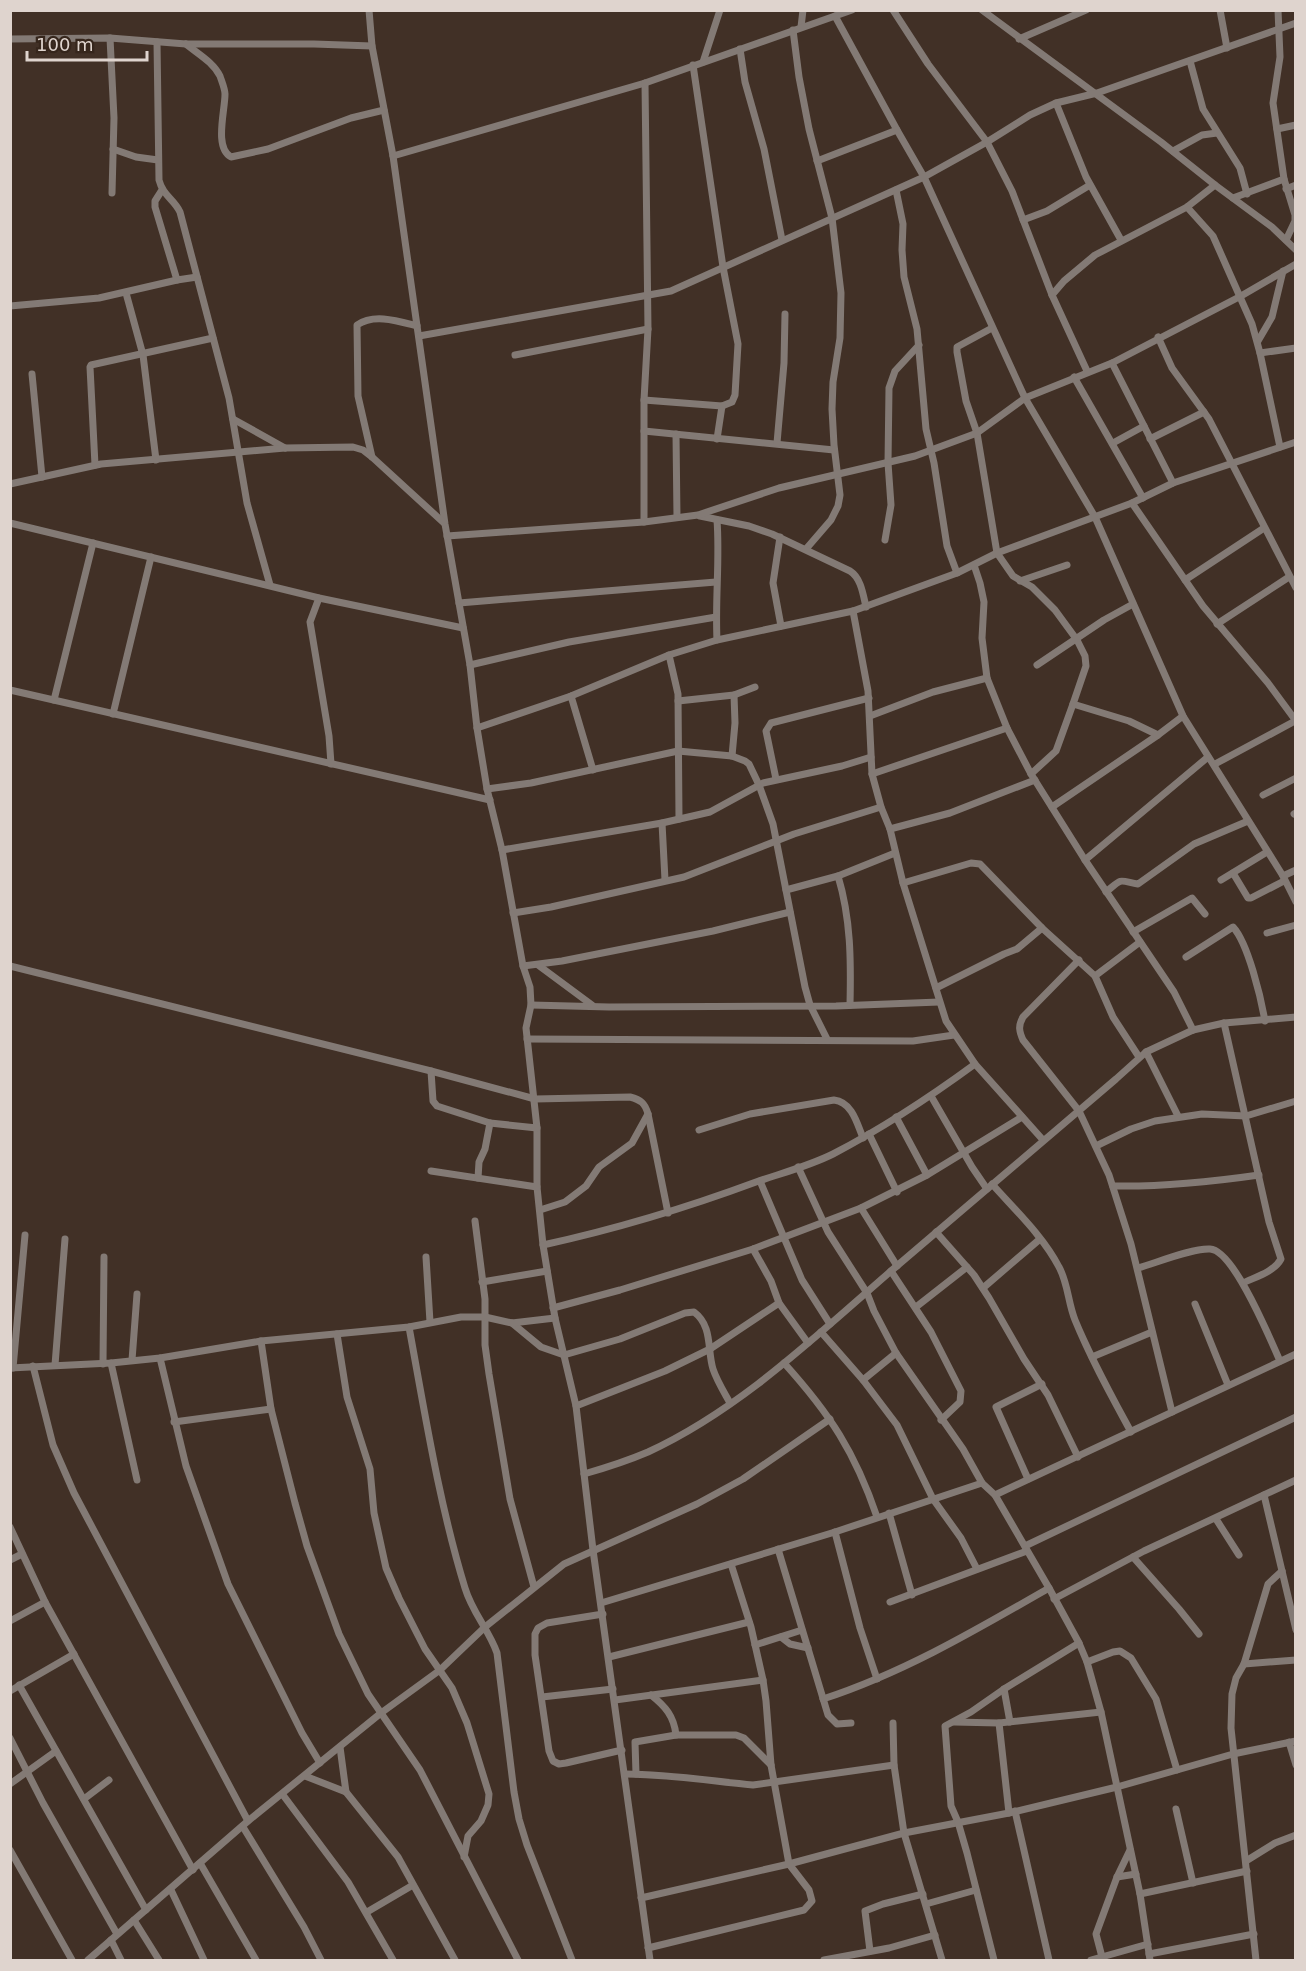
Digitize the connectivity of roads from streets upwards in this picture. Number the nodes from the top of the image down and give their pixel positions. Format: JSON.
{"nodes":[{"id":1,"x":369,"y":10,"type":"edge"},
{"id":2,"x":720,"y":10,"type":"edge"},
{"id":3,"x":803,"y":10,"type":"edge"},
{"id":4,"x":852,"y":10,"type":"edge"},
{"id":5,"x":893,"y":10,"type":"edge"},
{"id":6,"x":982,"y":10,"type":"edge"},
{"id":7,"x":1086,"y":10,"type":"edge"},
{"id":8,"x":1220,"y":10,"type":"edge"},
{"id":9,"x":1278,"y":10,"type":"edge"},
{"id":10,"x":835,"y":16,"type":"junction"},
{"id":11,"x":1296,"y":23,"type":"edge"},
{"id":12,"x":801,"y":27,"type":"junction"},
{"id":13,"x":1280,"y":29,"type":"junction"},
{"id":14,"x":793,"y":30,"type":"junction"},
{"id":15,"x":110,"y":38,"type":"junction"},
{"id":16,"x":10,"y":39,"type":"edge"},
{"id":17,"x":1019,"y":39,"type":"junction"},
{"id":18,"x":157,"y":42,"type":"junction"},
{"id":19,"x":186,"y":44,"type":"junction"},
{"id":20,"x":372,"y":46,"type":"junction"},
{"id":21,"x":1227,"y":48,"type":"junction"},
{"id":22,"x":740,"y":49,"type":"junction"},
{"id":23,"x":1190,"y":61,"type":"junction"},
{"id":24,"x":703,"y":62,"type":"junction"},
{"id":25,"x":693,"y":65,"type":"junction"},
{"id":26,"x":645,"y":83,"type":"junction"},
{"id":27,"x":1097,"y":93,"type":"junction"},
{"id":28,"x":1056,"y":103,"type":"junction"},
{"id":29,"x":384,"y":110,"type":"junction"},
{"id":30,"x":1296,"y":125,"type":"edge"},
{"id":31,"x":1277,"y":129,"type":"junction"},
{"id":32,"x":897,"y":130,"type":"junction"},
{"id":33,"x":1216,"y":133,"type":"junction"},
{"id":34,"x":987,"y":142,"type":"junction"},
{"id":35,"x":113,"y":149,"type":"junction"},
{"id":36,"x":1173,"y":151,"type":"junction"},
{"id":37,"x":393,"y":156,"type":"junction"},
{"id":38,"x":158,"y":160,"type":"junction"},
{"id":39,"x":817,"y":161,"type":"junction"},
{"id":40,"x":924,"y":177,"type":"junction"},
{"id":41,"x":1284,"y":179,"type":"junction"},
{"id":42,"x":1090,"y":185,"type":"junction"},
{"id":43,"x":1215,"y":185,"type":"junction"},
{"id":44,"x":1296,"y":185,"type":"edge"},
{"id":45,"x":1286,"y":189,"type":"junction"},
{"id":46,"x":162,"y":190,"type":"junction"},
{"id":47,"x":896,"y":190,"type":"junction"},
{"id":48,"x":112,"y":193,"type":"dead end"},
{"id":49,"x":1247,"y":194,"type":"junction"},
{"id":50,"x":1233,"y":198,"type":"junction"},
{"id":51,"x":1187,"y":207,"type":"junction"},
{"id":52,"x":832,"y":218,"type":"junction"},
{"id":53,"x":1023,"y":220,"type":"junction"},
{"id":54,"x":782,"y":240,"type":"junction"},
{"id":55,"x":1121,"y":240,"type":"junction"},
{"id":56,"x":1286,"y":240,"type":"junction"},
{"id":57,"x":1296,"y":250,"type":"edge"},
{"id":58,"x":1296,"y":264,"type":"edge"},
{"id":59,"x":723,"y":267,"type":"junction"},
{"id":60,"x":1283,"y":271,"type":"junction"},
{"id":61,"x":197,"y":277,"type":"junction"},
{"id":62,"x":177,"y":280,"type":"junction"},
{"id":63,"x":126,"y":293,"type":"junction"},
{"id":64,"x":1052,"y":295,"type":"junction"},
{"id":65,"x":646,"y":296,"type":"junction"},
{"id":66,"x":1240,"y":296,"type":"junction"},
{"id":67,"x":10,"y":306,"type":"edge"},
{"id":68,"x":784,"y":314,"type":"dead end"},
{"id":69,"x":417,"y":326,"type":"junction"},
{"id":70,"x":992,"y":328,"type":"junction"},
{"id":71,"x":648,"y":329,"type":"junction"},
{"id":72,"x":419,"y":336,"type":"junction"},
{"id":73,"x":1158,"y":337,"type":"junction"},
{"id":74,"x":213,"y":338,"type":"junction"},
{"id":75,"x":1258,"y":341,"type":"junction"},
{"id":76,"x":919,"y":345,"type":"junction"},
{"id":77,"x":1296,"y":348,"type":"edge"},
{"id":78,"x":1260,"y":352,"type":"junction"},
{"id":79,"x":143,"y":355,"type":"junction"},
{"id":80,"x":515,"y":356,"type":"dead end"},
{"id":81,"x":1112,"y":363,"type":"junction"},
{"id":82,"x":1087,"y":371,"type":"junction"},
{"id":83,"x":32,"y":374,"type":"dead end"},
{"id":84,"x":1074,"y":377,"type":"junction"},
{"id":85,"x":1024,"y":398,"type":"junction"},
{"id":86,"x":644,"y":400,"type":"junction"},
{"id":87,"x":722,"y":406,"type":"junction"},
{"id":88,"x":1204,"y":412,"type":"junction"},
{"id":89,"x":233,"y":419,"type":"junction"},
{"id":90,"x":1144,"y":426,"type":"junction"},
{"id":91,"x":644,"y":431,"type":"junction"},
{"id":92,"x":976,"y":433,"type":"junction"},
{"id":93,"x":676,"y":434,"type":"junction"},
{"id":94,"x":717,"y":439,"type":"junction"},
{"id":95,"x":1150,"y":439,"type":"junction"},
{"id":96,"x":1296,"y":442,"type":"edge"},
{"id":97,"x":777,"y":443,"type":"junction"},
{"id":98,"x":1113,"y":443,"type":"junction"},
{"id":99,"x":1280,"y":447,"type":"junction"},
{"id":100,"x":285,"y":448,"type":"junction"},
{"id":101,"x":834,"y":450,"type":"junction"},
{"id":102,"x":930,"y":451,"type":"junction"},
{"id":103,"x":239,"y":453,"type":"junction"},
{"id":104,"x":372,"y":457,"type":"junction"},
{"id":105,"x":156,"y":460,"type":"junction"},
{"id":106,"x":888,"y":463,"type":"junction"},
{"id":107,"x":1231,"y":463,"type":"junction"},
{"id":108,"x":95,"y":465,"type":"junction"},
{"id":109,"x":837,"y":473,"type":"junction"},
{"id":110,"x":42,"y":477,"type":"junction"},
{"id":111,"x":10,"y":483,"type":"edge"},
{"id":112,"x":1173,"y":483,"type":"junction"},
{"id":113,"x":1143,"y":498,"type":"junction"},
{"id":114,"x":1132,"y":503,"type":"junction"},
{"id":115,"x":698,"y":515,"type":"junction"},
{"id":116,"x":677,"y":517,"type":"junction"},
{"id":117,"x":1095,"y":517,"type":"junction"},
{"id":118,"x":717,"y":520,"type":"junction"},
{"id":119,"x":10,"y":522,"type":"edge"},
{"id":120,"x":644,"y":522,"type":"junction"},
{"id":121,"x":445,"y":524,"type":"junction"},
{"id":122,"x":1264,"y":528,"type":"junction"},
{"id":123,"x":447,"y":536,"type":"junction"},
{"id":124,"x":780,"y":537,"type":"junction"},
{"id":125,"x":885,"y":540,"type":"dead end"},
{"id":126,"x":93,"y":543,"type":"junction"},
{"id":127,"x":806,"y":549,"type":"junction"},
{"id":128,"x":997,"y":553,"type":"junction"},
{"id":129,"x":151,"y":557,"type":"junction"},
{"id":130,"x":974,"y":565,"type":"junction"},
{"id":131,"x":1067,"y":566,"type":"dead end"},
{"id":132,"x":957,"y":573,"type":"junction"},
{"id":133,"x":1289,"y":577,"type":"junction"},
{"id":134,"x":1185,"y":580,"type":"junction"},
{"id":135,"x":1020,"y":581,"type":"junction"},
{"id":136,"x":716,"y":582,"type":"junction"},
{"id":137,"x":270,"y":585,"type":"junction"},
{"id":138,"x":1296,"y":588,"type":"edge"},
{"id":139,"x":319,"y":598,"type":"junction"},
{"id":140,"x":459,"y":603,"type":"junction"},
{"id":141,"x":1133,"y":604,"type":"junction"},
{"id":142,"x":866,"y":607,"type":"junction"},
{"id":143,"x":852,"y":611,"type":"junction"},
{"id":144,"x":716,"y":617,"type":"junction"},
{"id":145,"x":1217,"y":624,"type":"junction"},
{"id":146,"x":781,"y":626,"type":"junction"},
{"id":147,"x":463,"y":628,"type":"junction"},
{"id":148,"x":717,"y":640,"type":"junction"},
{"id":149,"x":1077,"y":640,"type":"junction"},
{"id":150,"x":669,"y":655,"type":"junction"},
{"id":151,"x":470,"y":665,"type":"junction"},
{"id":152,"x":1037,"y":665,"type":"dead end"},
{"id":153,"x":987,"y":678,"type":"junction"},
{"id":154,"x":755,"y":687,"type":"dead end"},
{"id":155,"x":10,"y":690,"type":"edge"},
{"id":156,"x":734,"y":695,"type":"junction"},
{"id":157,"x":571,"y":696,"type":"junction"},
{"id":158,"x":868,"y":698,"type":"junction"},
{"id":159,"x":54,"y":700,"type":"junction"},
{"id":160,"x":678,"y":701,"type":"junction"},
{"id":161,"x":1073,"y":704,"type":"junction"},
{"id":162,"x":113,"y":714,"type":"junction"},
{"id":163,"x":870,"y":716,"type":"junction"},
{"id":164,"x":1183,"y":716,"type":"junction"},
{"id":165,"x":1295,"y":721,"type":"edge"},
{"id":166,"x":477,"y":728,"type":"junction"},
{"id":167,"x":1007,"y":728,"type":"junction"},
{"id":168,"x":1158,"y":735,"type":"junction"},
{"id":169,"x":678,"y":751,"type":"junction"},
{"id":170,"x":732,"y":756,"type":"junction"},
{"id":171,"x":871,"y":756,"type":"junction"},
{"id":172,"x":1208,"y":757,"type":"junction"},
{"id":173,"x":331,"y":764,"type":"junction"},
{"id":174,"x":1215,"y":764,"type":"junction"},
{"id":175,"x":593,"y":770,"type":"junction"},
{"id":176,"x":872,"y":774,"type":"junction"},
{"id":177,"x":1033,"y":777,"type":"junction"},
{"id":178,"x":1296,"y":778,"type":"edge"},
{"id":179,"x":776,"y":779,"type":"junction"},
{"id":180,"x":759,"y":785,"type":"junction"},
{"id":181,"x":488,"y":789,"type":"junction"},
{"id":182,"x":1263,"y":795,"type":"dead end"},
{"id":183,"x":490,"y":800,"type":"junction"},
{"id":184,"x":881,"y":807,"type":"junction"},
{"id":185,"x":1052,"y":807,"type":"junction"},
{"id":186,"x":679,"y":819,"type":"junction"},
{"id":187,"x":1248,"y":821,"type":"junction"},
{"id":188,"x":662,"y":823,"type":"junction"},
{"id":189,"x":890,"y":829,"type":"junction"},
{"id":190,"x":777,"y":840,"type":"junction"},
{"id":191,"x":502,"y":850,"type":"junction"},
{"id":192,"x":1267,"y":852,"type":"junction"},
{"id":193,"x":895,"y":853,"type":"junction"},
{"id":194,"x":1085,"y":861,"type":"junction"},
{"id":195,"x":1296,"y":870,"type":"edge"},
{"id":196,"x":1233,"y":873,"type":"junction"},
{"id":197,"x":838,"y":876,"type":"junction"},
{"id":198,"x":1283,"y":879,"type":"junction"},
{"id":199,"x":665,"y":880,"type":"junction"},
{"id":200,"x":1221,"y":880,"type":"dead end"},
{"id":201,"x":903,"y":883,"type":"junction"},
{"id":202,"x":786,"y":890,"type":"junction"},
{"id":203,"x":1106,"y":892,"type":"junction"},
{"id":204,"x":1296,"y":902,"type":"edge"},
{"id":205,"x":790,"y":912,"type":"junction"},
{"id":206,"x":513,"y":913,"type":"junction"},
{"id":207,"x":1205,"y":914,"type":"dead end"},
{"id":208,"x":1296,"y":925,"type":"edge"},
{"id":209,"x":1042,"y":928,"type":"junction"},
{"id":210,"x":1132,"y":932,"type":"junction"},
{"id":211,"x":1267,"y":933,"type":"dead end"},
{"id":212,"x":1140,"y":942,"type":"junction"},
{"id":213,"x":1186,"y":957,"type":"dead end"},
{"id":214,"x":1079,"y":960,"type":"junction"},
{"id":215,"x":538,"y":964,"type":"junction"},
{"id":216,"x":10,"y":966,"type":"edge"},
{"id":217,"x":523,"y":966,"type":"junction"},
{"id":218,"x":1095,"y":976,"type":"junction"},
{"id":219,"x":936,"y":988,"type":"junction"},
{"id":220,"x":939,"y":1002,"type":"junction"},
{"id":221,"x":531,"y":1005,"type":"junction"},
{"id":222,"x":592,"y":1005,"type":"junction"},
{"id":223,"x":810,"y":1005,"type":"junction"},
{"id":224,"x":850,"y":1005,"type":"junction"},
{"id":225,"x":1296,"y":1017,"type":"edge"},
{"id":226,"x":1265,"y":1021,"type":"junction"},
{"id":227,"x":1224,"y":1023,"type":"junction"},
{"id":228,"x":1193,"y":1030,"type":"junction"},
{"id":229,"x":954,"y":1035,"type":"junction"},
{"id":230,"x":527,"y":1039,"type":"junction"},
{"id":231,"x":827,"y":1039,"type":"junction"},
{"id":232,"x":1142,"y":1054,"type":"junction"},
{"id":233,"x":975,"y":1064,"type":"junction"},
{"id":234,"x":430,"y":1071,"type":"junction"},
{"id":235,"x":932,"y":1096,"type":"junction"},
{"id":236,"x":535,"y":1099,"type":"junction"},
{"id":237,"x":1296,"y":1101,"type":"edge"},
{"id":238,"x":1079,"y":1111,"type":"junction"},
{"id":239,"x":648,"y":1114,"type":"junction"},
{"id":240,"x":1178,"y":1116,"type":"junction"},
{"id":241,"x":1246,"y":1116,"type":"junction"},
{"id":242,"x":896,"y":1117,"type":"junction"},
{"id":243,"x":1022,"y":1117,"type":"junction"},
{"id":244,"x":490,"y":1124,"type":"junction"},
{"id":245,"x":537,"y":1128,"type":"junction"},
{"id":246,"x":699,"y":1130,"type":"dead end"},
{"id":247,"x":866,"y":1136,"type":"junction"},
{"id":248,"x":1043,"y":1140,"type":"junction"},
{"id":249,"x":1096,"y":1146,"type":"junction"},
{"id":250,"x":964,"y":1154,"type":"junction"},
{"id":251,"x":798,"y":1167,"type":"junction"},
{"id":252,"x":431,"y":1171,"type":"dead end"},
{"id":253,"x":927,"y":1175,"type":"junction"},
{"id":254,"x":1259,"y":1175,"type":"junction"},
{"id":255,"x":478,"y":1178,"type":"junction"},
{"id":256,"x":760,"y":1181,"type":"junction"},
{"id":257,"x":1113,"y":1186,"type":"junction"},
{"id":258,"x":537,"y":1187,"type":"junction"},
{"id":259,"x":990,"y":1187,"type":"junction"},
{"id":260,"x":897,"y":1192,"type":"junction"},
{"id":261,"x":861,"y":1208,"type":"junction"},
{"id":262,"x":540,"y":1210,"type":"junction"},
{"id":263,"x":668,"y":1214,"type":"junction"},
{"id":264,"x":475,"y":1221,"type":"dead end"},
{"id":265,"x":823,"y":1222,"type":"junction"},
{"id":266,"x":936,"y":1232,"type":"junction"},
{"id":267,"x":25,"y":1235,"type":"dead end"},
{"id":268,"x":65,"y":1239,"type":"dead end"},
{"id":269,"x":783,"y":1239,"type":"junction"},
{"id":270,"x":1040,"y":1239,"type":"junction"},
{"id":271,"x":543,"y":1245,"type":"junction"},
{"id":272,"x":753,"y":1249,"type":"junction"},
{"id":273,"x":104,"y":1257,"type":"dead end"},
{"id":274,"x":426,"y":1257,"type":"dead end"},
{"id":275,"x":967,"y":1267,"type":"junction"},
{"id":276,"x":894,"y":1268,"type":"junction"},
{"id":277,"x":1138,"y":1268,"type":"junction"},
{"id":278,"x":547,"y":1271,"type":"junction"},
{"id":279,"x":482,"y":1282,"type":"junction"},
{"id":280,"x":1243,"y":1283,"type":"junction"},
{"id":281,"x":982,"y":1288,"type":"junction"},
{"id":282,"x":137,"y":1293,"type":"dead end"},
{"id":283,"x":867,"y":1293,"type":"junction"},
{"id":284,"x":779,"y":1303,"type":"junction"},
{"id":285,"x":1196,"y":1304,"type":"dead end"},
{"id":286,"x":916,"y":1307,"type":"junction"},
{"id":287,"x":553,"y":1308,"type":"junction"},
{"id":288,"x":485,"y":1317,"type":"junction"},
{"id":289,"x":555,"y":1318,"type":"junction"},
{"id":290,"x":430,"y":1322,"type":"junction"},
{"id":291,"x":512,"y":1323,"type":"junction"},
{"id":292,"x":830,"y":1324,"type":"junction"},
{"id":293,"x":409,"y":1327,"type":"junction"},
{"id":294,"x":821,"y":1332,"type":"junction"},
{"id":295,"x":1152,"y":1332,"type":"junction"},
{"id":296,"x":337,"y":1334,"type":"junction"},
{"id":297,"x":261,"y":1341,"type":"junction"},
{"id":298,"x":808,"y":1343,"type":"junction"},
{"id":299,"x":710,"y":1349,"type":"junction"},
{"id":300,"x":896,"y":1353,"type":"junction"},
{"id":301,"x":1296,"y":1354,"type":"edge"},
{"id":302,"x":564,"y":1355,"type":"junction"},
{"id":303,"x":1092,"y":1357,"type":"junction"},
{"id":304,"x":160,"y":1358,"type":"junction"},
{"id":305,"x":132,"y":1360,"type":"junction"},
{"id":306,"x":1280,"y":1360,"type":"junction"},
{"id":307,"x":784,"y":1363,"type":"junction"},
{"id":308,"x":103,"y":1364,"type":"junction"},
{"id":309,"x":111,"y":1364,"type":"junction"},
{"id":310,"x":55,"y":1365,"type":"junction"},
{"id":311,"x":33,"y":1366,"type":"junction"},
{"id":312,"x":12,"y":1368,"type":"edge"},
{"id":313,"x":863,"y":1380,"type":"junction"},
{"id":314,"x":1042,"y":1384,"type":"junction"},
{"id":315,"x":1228,"y":1385,"type":"junction"},
{"id":316,"x":730,"y":1403,"type":"junction"},
{"id":317,"x":576,"y":1406,"type":"junction"},
{"id":318,"x":271,"y":1409,"type":"junction"},
{"id":319,"x":1172,"y":1412,"type":"junction"},
{"id":320,"x":1296,"y":1417,"type":"edge"},
{"id":321,"x":830,"y":1419,"type":"junction"},
{"id":322,"x":941,"y":1420,"type":"junction"},
{"id":323,"x":174,"y":1422,"type":"junction"},
{"id":324,"x":1131,"y":1432,"type":"junction"},
{"id":325,"x":1078,"y":1456,"type":"junction"},
{"id":326,"x":584,"y":1474,"type":"junction"},
{"id":327,"x":1028,"y":1479,"type":"junction"},
{"id":328,"x":138,"y":1480,"type":"dead end"},
{"id":329,"x":1296,"y":1480,"type":"edge"},
{"id":330,"x":982,"y":1483,"type":"junction"},
{"id":331,"x":995,"y":1495,"type":"junction"},
{"id":332,"x":1264,"y":1495,"type":"junction"},
{"id":333,"x":933,"y":1499,"type":"junction"},
{"id":334,"x":890,"y":1513,"type":"junction"},
{"id":335,"x":877,"y":1517,"type":"junction"},
{"id":336,"x":1216,"y":1519,"type":"junction"},
{"id":337,"x":10,"y":1527,"type":"edge"},
{"id":338,"x":835,"y":1532,"type":"junction"},
{"id":339,"x":1026,"y":1548,"type":"junction"},
{"id":340,"x":778,"y":1549,"type":"junction"},
{"id":341,"x":593,"y":1550,"type":"junction"},
{"id":342,"x":22,"y":1554,"type":"junction"},
{"id":343,"x":1239,"y":1555,"type":"dead end"},
{"id":344,"x":1133,"y":1557,"type":"junction"},
{"id":345,"x":10,"y":1560,"type":"edge"},
{"id":346,"x":731,"y":1564,"type":"junction"},
{"id":347,"x":977,"y":1569,"type":"junction"},
{"id":348,"x":1282,"y":1572,"type":"junction"},
{"id":349,"x":534,"y":1587,"type":"junction"},
{"id":350,"x":1049,"y":1588,"type":"junction"},
{"id":351,"x":912,"y":1595,"type":"junction"},
{"id":352,"x":1054,"y":1599,"type":"junction"},
{"id":353,"x":45,"y":1602,"type":"junction"},
{"id":354,"x":890,"y":1602,"type":"dead end"},
{"id":355,"x":601,"y":1603,"type":"junction"},
{"id":356,"x":603,"y":1614,"type":"junction"},
{"id":357,"x":10,"y":1621,"type":"edge"},
{"id":358,"x":749,"y":1622,"type":"junction"},
{"id":359,"x":485,"y":1627,"type":"junction"},
{"id":360,"x":802,"y":1630,"type":"junction"},
{"id":361,"x":1296,"y":1630,"type":"edge"},
{"id":362,"x":1199,"y":1634,"type":"dead end"},
{"id":363,"x":781,"y":1637,"type":"junction"},
{"id":364,"x":1079,"y":1643,"type":"junction"},
{"id":365,"x":755,"y":1645,"type":"junction"},
{"id":366,"x":808,"y":1648,"type":"junction"},
{"id":367,"x":74,"y":1654,"type":"junction"},
{"id":368,"x":609,"y":1657,"type":"junction"},
{"id":369,"x":1296,"y":1660,"type":"edge"},
{"id":370,"x":1087,"y":1662,"type":"junction"},
{"id":371,"x":1244,"y":1664,"type":"junction"},
{"id":372,"x":440,"y":1670,"type":"junction"},
{"id":373,"x":877,"y":1679,"type":"junction"},
{"id":374,"x":763,"y":1680,"type":"junction"},
{"id":375,"x":19,"y":1685,"type":"junction"},
{"id":376,"x":614,"y":1689,"type":"junction"},
{"id":377,"x":1004,"y":1689,"type":"junction"},
{"id":378,"x":10,"y":1690,"type":"edge"},
{"id":379,"x":651,"y":1695,"type":"junction"},
{"id":380,"x":542,"y":1698,"type":"junction"},
{"id":381,"x":823,"y":1699,"type":"junction"},
{"id":382,"x":615,"y":1700,"type":"junction"},
{"id":383,"x":1101,"y":1712,"type":"junction"},
{"id":384,"x":381,"y":1713,"type":"junction"},
{"id":385,"x":953,"y":1721,"type":"junction"},
{"id":386,"x":1010,"y":1722,"type":"junction"},
{"id":387,"x":851,"y":1723,"type":"dead end"},
{"id":388,"x":893,"y":1723,"type":"dead end"},
{"id":389,"x":999,"y":1723,"type":"junction"},
{"id":390,"x":676,"y":1735,"type":"junction"},
{"id":391,"x":10,"y":1738,"type":"edge"},
{"id":392,"x":1292,"y":1742,"type":"edge"},
{"id":393,"x":340,"y":1748,"type":"junction"},
{"id":394,"x":622,"y":1750,"type":"junction"},
{"id":395,"x":56,"y":1751,"type":"junction"},
{"id":396,"x":1233,"y":1754,"type":"junction"},
{"id":397,"x":320,"y":1763,"type":"junction"},
{"id":398,"x":894,"y":1765,"type":"junction"},
{"id":399,"x":771,"y":1766,"type":"junction"},
{"id":400,"x":1296,"y":1766,"type":"edge"},
{"id":401,"x":1177,"y":1770,"type":"junction"},
{"id":402,"x":26,"y":1771,"type":"junction"},
{"id":403,"x":625,"y":1774,"type":"junction"},
{"id":404,"x":636,"y":1774,"type":"junction"},
{"id":405,"x":304,"y":1776,"type":"junction"},
{"id":406,"x":109,"y":1780,"type":"dead end"},
{"id":407,"x":773,"y":1782,"type":"junction"},
{"id":408,"x":10,"y":1784,"type":"edge"},
{"id":409,"x":1116,"y":1787,"type":"junction"},
{"id":410,"x":346,"y":1792,"type":"junction"},
{"id":411,"x":283,"y":1795,"type":"junction"},
{"id":412,"x":84,"y":1799,"type":"junction"},
{"id":413,"x":951,"y":1806,"type":"junction"},
{"id":414,"x":1176,"y":1809,"type":"dead end"},
{"id":415,"x":1012,"y":1812,"type":"junction"},
{"id":416,"x":958,"y":1822,"type":"junction"},
{"id":417,"x":245,"y":1824,"type":"junction"},
{"id":418,"x":942,"y":1825,"type":"junction"},
{"id":419,"x":904,"y":1833,"type":"junction"},
{"id":420,"x":1296,"y":1835,"type":"edge"},
{"id":421,"x":10,"y":1850,"type":"edge"},
{"id":422,"x":1130,"y":1851,"type":"junction"},
{"id":423,"x":464,"y":1857,"type":"junction"},
{"id":424,"x":1246,"y":1861,"type":"junction"},
{"id":425,"x":200,"y":1863,"type":"junction"},
{"id":426,"x":789,"y":1864,"type":"junction"},
{"id":427,"x":193,"y":1870,"type":"junction"},
{"id":428,"x":1247,"y":1871,"type":"junction"},
{"id":429,"x":1136,"y":1874,"type":"junction"},
{"id":430,"x":1117,"y":1877,"type":"junction"},
{"id":431,"x":1193,"y":1882,"type":"junction"},
{"id":432,"x":413,"y":1886,"type":"junction"},
{"id":433,"x":171,"y":1890,"type":"junction"},
{"id":434,"x":976,"y":1890,"type":"junction"},
{"id":435,"x":923,"y":1894,"type":"junction"},
{"id":436,"x":1140,"y":1894,"type":"junction"},
{"id":437,"x":641,"y":1898,"type":"junction"},
{"id":438,"x":926,"y":1904,"type":"junction"},
{"id":439,"x":146,"y":1910,"type":"junction"},
{"id":440,"x":367,"y":1912,"type":"junction"},
{"id":441,"x":134,"y":1920,"type":"junction"},
{"id":442,"x":1254,"y":1934,"type":"junction"},
{"id":443,"x":117,"y":1935,"type":"junction"},
{"id":444,"x":935,"y":1935,"type":"junction"},
{"id":445,"x":111,"y":1940,"type":"junction"},
{"id":446,"x":1148,"y":1944,"type":"junction"},
{"id":447,"x":648,"y":1948,"type":"junction"},
{"id":448,"x":870,"y":1951,"type":"junction"},
{"id":449,"x":1102,"y":1957,"type":"junction"},
{"id":450,"x":1149,"y":1957,"type":"edge"},
{"id":451,"x":72,"y":1960,"type":"edge"},
{"id":452,"x":88,"y":1960,"type":"edge"},
{"id":453,"x":121,"y":1960,"type":"edge"},
{"id":454,"x":159,"y":1960,"type":"edge"},
{"id":455,"x":204,"y":1960,"type":"edge"},
{"id":456,"x":256,"y":1960,"type":"edge"},
{"id":457,"x":321,"y":1960,"type":"edge"},
{"id":458,"x":393,"y":1960,"type":"edge"},
{"id":459,"x":455,"y":1960,"type":"edge"},
{"id":460,"x":518,"y":1960,"type":"edge"},
{"id":461,"x":572,"y":1960,"type":"edge"},
{"id":462,"x":650,"y":1960,"type":"edge"},
{"id":463,"x":824,"y":1960,"type":"edge"},
{"id":464,"x":942,"y":1960,"type":"edge"},
{"id":465,"x":994,"y":1960,"type":"edge"},
{"id":466,"x":1049,"y":1960,"type":"edge"},
{"id":467,"x":1091,"y":1960,"type":"edge"},
{"id":468,"x":1256,"y":1960,"type":"edge"}],
"edges":[{"from":1,"to":20,"type":"street"},
{"from":2,"to":24,"type":"street"},
{"from":3,"to":12,"type":"street"},
{"from":4,"to":10,"type":"street"},
{"from":5,"to":34,"type":"street"},
{"from":6,"to":17,"type":"street"},
{"from":7,"to":17,"type":"street"},
{"from":8,"to":21,"type":"street"},
{"from":9,"to":13,"type":"street"},
{"from":10,"to":12,"type":"street"},
{"from":10,"to":32,"type":"street"},
{"from":11,"to":13,"type":"street"},
{"from":12,"to":14,"type":"street"},
{"from":13,"to":21,"type":"street"},
{"from":13,"to":31,"type":"street"},
{"from":14,"to":22,"type":"street"},
{"from":14,"to":39,"type":"street"},
{"from":15,"to":16,"type":"street"},
{"from":15,"to":18,"type":"street"},
{"from":15,"to":35,"type":"street"},
{"from":17,"to":27,"type":"street"},
{"from":18,"to":19,"type":"street"},
{"from":18,"to":38,"type":"street"},
{"from":19,"to":20,"type":"street"},
{"from":19,"to":29,"type":"street"},
{"from":20,"to":29,"type":"street"},
{"from":21,"to":23,"type":"street"},
{"from":22,"to":24,"type":"street"},
{"from":22,"to":54,"type":"street"},
{"from":23,"to":27,"type":"street"},
{"from":23,"to":33,"type":"street"},
{"from":24,"to":25,"type":"street"},
{"from":25,"to":26,"type":"street"},
{"from":25,"to":59,"type":"street"},
{"from":26,"to":37,"type":"street"},
{"from":26,"to":65,"type":"street"},
{"from":27,"to":28,"type":"street"},
{"from":27,"to":36,"type":"street"},
{"from":28,"to":34,"type":"street"},
{"from":28,"to":42,"type":"street"},
{"from":29,"to":37,"type":"street"},
{"from":30,"to":31,"type":"street"},
{"from":31,"to":41,"type":"street"},
{"from":32,"to":39,"type":"street"},
{"from":32,"to":40,"type":"street"},
{"from":33,"to":36,"type":"street"},
{"from":33,"to":49,"type":"street"},
{"from":34,"to":40,"type":"street"},
{"from":34,"to":53,"type":"street"},
{"from":35,"to":38,"type":"street"},
{"from":35,"to":48,"type":"street"},
{"from":36,"to":43,"type":"street"},
{"from":37,"to":69,"type":"street"},
{"from":38,"to":46,"type":"street"},
{"from":39,"to":52,"type":"street"},
{"from":40,"to":47,"type":"street"},
{"from":40,"to":70,"type":"street"},
{"from":41,"to":45,"type":"street"},
{"from":41,"to":49,"type":"street"},
{"from":42,"to":53,"type":"street"},
{"from":42,"to":55,"type":"street"},
{"from":43,"to":50,"type":"street"},
{"from":43,"to":51,"type":"street"},
{"from":44,"to":45,"type":"street"},
{"from":45,"to":56,"type":"street"},
{"from":46,"to":61,"type":"street"},
{"from":46,"to":62,"type":"street"},
{"from":47,"to":52,"type":"street"},
{"from":47,"to":76,"type":"street"},
{"from":49,"to":50,"type":"street"},
{"from":50,"to":56,"type":"street"},
{"from":51,"to":55,"type":"street"},
{"from":51,"to":66,"type":"street"},
{"from":52,"to":54,"type":"street"},
{"from":52,"to":101,"type":"street"},
{"from":53,"to":64,"type":"street"},
{"from":54,"to":59,"type":"street"},
{"from":55,"to":64,"type":"street"},
{"from":56,"to":57,"type":"street"},
{"from":58,"to":60,"type":"street"},
{"from":59,"to":65,"type":"street"},
{"from":59,"to":87,"type":"street"},
{"from":60,"to":66,"type":"street"},
{"from":60,"to":75,"type":"street"},
{"from":61,"to":62,"type":"street"},
{"from":61,"to":74,"type":"street"},
{"from":62,"to":63,"type":"street"},
{"from":63,"to":67,"type":"street"},
{"from":63,"to":79,"type":"street"},
{"from":64,"to":82,"type":"street"},
{"from":65,"to":71,"type":"street"},
{"from":65,"to":72,"type":"street"},
{"from":66,"to":73,"type":"street"},
{"from":66,"to":75,"type":"street"},
{"from":68,"to":97,"type":"street"},
{"from":69,"to":72,"type":"street"},
{"from":69,"to":104,"type":"street"},
{"from":70,"to":85,"type":"street"},
{"from":70,"to":92,"type":"street"},
{"from":71,"to":80,"type":"street"},
{"from":71,"to":86,"type":"street"},
{"from":72,"to":121,"type":"street"},
{"from":73,"to":81,"type":"street"},
{"from":73,"to":88,"type":"street"},
{"from":74,"to":79,"type":"street"},
{"from":74,"to":89,"type":"street"},
{"from":75,"to":78,"type":"street"},
{"from":76,"to":102,"type":"street"},
{"from":76,"to":106,"type":"street"},
{"from":77,"to":78,"type":"street"},
{"from":78,"to":99,"type":"street"},
{"from":79,"to":105,"type":"street"},
{"from":79,"to":108,"type":"street"},
{"from":81,"to":82,"type":"street"},
{"from":81,"to":90,"type":"street"},
{"from":82,"to":84,"type":"street"},
{"from":83,"to":110,"type":"street"},
{"from":84,"to":85,"type":"street"},
{"from":84,"to":98,"type":"street"},
{"from":85,"to":92,"type":"street"},
{"from":85,"to":117,"type":"street"},
{"from":86,"to":87,"type":"street"},
{"from":86,"to":91,"type":"street"},
{"from":87,"to":94,"type":"street"},
{"from":88,"to":95,"type":"street"},
{"from":88,"to":107,"type":"street"},
{"from":89,"to":100,"type":"street"},
{"from":89,"to":103,"type":"street"},
{"from":90,"to":95,"type":"street"},
{"from":90,"to":98,"type":"street"},
{"from":91,"to":93,"type":"street"},
{"from":91,"to":120,"type":"street"},
{"from":92,"to":102,"type":"street"},
{"from":92,"to":128,"type":"street"},
{"from":93,"to":94,"type":"street"},
{"from":93,"to":116,"type":"street"},
{"from":94,"to":97,"type":"street"},
{"from":95,"to":112,"type":"street"},
{"from":96,"to":99,"type":"street"},
{"from":97,"to":101,"type":"street"},
{"from":98,"to":113,"type":"street"},
{"from":99,"to":107,"type":"street"},
{"from":100,"to":103,"type":"street"},
{"from":100,"to":104,"type":"street"},
{"from":101,"to":109,"type":"street"},
{"from":102,"to":106,"type":"street"},
{"from":102,"to":132,"type":"street"},
{"from":103,"to":105,"type":"street"},
{"from":103,"to":137,"type":"street"},
{"from":104,"to":121,"type":"street"},
{"from":105,"to":108,"type":"street"},
{"from":106,"to":109,"type":"street"},
{"from":106,"to":125,"type":"street"},
{"from":107,"to":112,"type":"street"},
{"from":107,"to":122,"type":"street"},
{"from":108,"to":110,"type":"street"},
{"from":109,"to":115,"type":"street"},
{"from":109,"to":127,"type":"street"},
{"from":110,"to":111,"type":"street"},
{"from":112,"to":113,"type":"street"},
{"from":113,"to":114,"type":"street"},
{"from":114,"to":117,"type":"street"},
{"from":114,"to":134,"type":"street"},
{"from":115,"to":116,"type":"street"},
{"from":115,"to":118,"type":"street"},
{"from":116,"to":120,"type":"street"},
{"from":117,"to":128,"type":"street"},
{"from":117,"to":141,"type":"street"},
{"from":118,"to":124,"type":"street"},
{"from":118,"to":136,"type":"street"},
{"from":119,"to":126,"type":"street"},
{"from":120,"to":123,"type":"street"},
{"from":121,"to":123,"type":"street"},
{"from":122,"to":133,"type":"street"},
{"from":122,"to":134,"type":"street"},
{"from":123,"to":140,"type":"street"},
{"from":124,"to":127,"type":"street"},
{"from":124,"to":146,"type":"street"},
{"from":126,"to":129,"type":"street"},
{"from":126,"to":159,"type":"street"},
{"from":127,"to":142,"type":"street"},
{"from":128,"to":130,"type":"street"},
{"from":128,"to":135,"type":"street"},
{"from":129,"to":137,"type":"street"},
{"from":129,"to":162,"type":"street"},
{"from":130,"to":132,"type":"street"},
{"from":130,"to":153,"type":"street"},
{"from":131,"to":135,"type":"street"},
{"from":132,"to":142,"type":"street"},
{"from":133,"to":138,"type":"street"},
{"from":133,"to":145,"type":"street"},
{"from":134,"to":145,"type":"street"},
{"from":135,"to":149,"type":"street"},
{"from":136,"to":140,"type":"street"},
{"from":136,"to":144,"type":"street"},
{"from":137,"to":139,"type":"street"},
{"from":139,"to":147,"type":"street"},
{"from":139,"to":173,"type":"street"},
{"from":140,"to":147,"type":"street"},
{"from":141,"to":149,"type":"street"},
{"from":141,"to":164,"type":"street"},
{"from":142,"to":143,"type":"street"},
{"from":143,"to":146,"type":"street"},
{"from":143,"to":158,"type":"street"},
{"from":144,"to":148,"type":"street"},
{"from":144,"to":151,"type":"street"},
{"from":145,"to":165,"type":"street"},
{"from":146,"to":148,"type":"street"},
{"from":147,"to":151,"type":"street"},
{"from":148,"to":150,"type":"street"},
{"from":149,"to":152,"type":"street"},
{"from":149,"to":161,"type":"street"},
{"from":150,"to":157,"type":"street"},
{"from":150,"to":160,"type":"street"},
{"from":151,"to":166,"type":"street"},
{"from":153,"to":163,"type":"street"},
{"from":153,"to":167,"type":"street"},
{"from":154,"to":156,"type":"street"},
{"from":155,"to":159,"type":"street"},
{"from":156,"to":160,"type":"street"},
{"from":156,"to":170,"type":"street"},
{"from":157,"to":166,"type":"street"},
{"from":157,"to":175,"type":"street"},
{"from":158,"to":163,"type":"street"},
{"from":158,"to":179,"type":"street"},
{"from":159,"to":162,"type":"street"},
{"from":160,"to":169,"type":"street"},
{"from":161,"to":168,"type":"street"},
{"from":161,"to":177,"type":"street"},
{"from":162,"to":173,"type":"street"},
{"from":163,"to":171,"type":"street"},
{"from":164,"to":168,"type":"street"},
{"from":164,"to":172,"type":"street"},
{"from":165,"to":174,"type":"street"},
{"from":166,"to":181,"type":"street"},
{"from":167,"to":176,"type":"street"},
{"from":167,"to":177,"type":"street"},
{"from":168,"to":185,"type":"street"},
{"from":169,"to":170,"type":"street"},
{"from":169,"to":175,"type":"street"},
{"from":169,"to":186,"type":"street"},
{"from":170,"to":180,"type":"street"},
{"from":171,"to":176,"type":"street"},
{"from":171,"to":179,"type":"street"},
{"from":172,"to":174,"type":"street"},
{"from":172,"to":194,"type":"street"},
{"from":173,"to":183,"type":"street"},
{"from":174,"to":187,"type":"street"},
{"from":175,"to":181,"type":"street"},
{"from":176,"to":184,"type":"street"},
{"from":177,"to":185,"type":"street"},
{"from":177,"to":189,"type":"street"},
{"from":178,"to":182,"type":"street"},
{"from":179,"to":180,"type":"street"},
{"from":180,"to":186,"type":"street"},
{"from":180,"to":190,"type":"street"},
{"from":181,"to":183,"type":"street"},
{"from":183,"to":191,"type":"street"},
{"from":184,"to":189,"type":"street"},
{"from":184,"to":190,"type":"street"},
{"from":185,"to":194,"type":"street"},
{"from":186,"to":188,"type":"street"},
{"from":187,"to":192,"type":"street"},
{"from":187,"to":203,"type":"street"},
{"from":188,"to":191,"type":"street"},
{"from":188,"to":199,"type":"street"},
{"from":189,"to":193,"type":"street"},
{"from":190,"to":199,"type":"street"},
{"from":190,"to":202,"type":"street"},
{"from":191,"to":206,"type":"street"},
{"from":192,"to":196,"type":"street"},
{"from":192,"to":198,"type":"street"},
{"from":193,"to":197,"type":"street"},
{"from":193,"to":201,"type":"street"},
{"from":194,"to":203,"type":"street"},
{"from":195,"to":198,"type":"street"},
{"from":196,"to":198,"type":"street"},
{"from":196,"to":200,"type":"street"},
{"from":197,"to":202,"type":"street"},
{"from":197,"to":224,"type":"street"},
{"from":198,"to":204,"type":"street"},
{"from":199,"to":206,"type":"street"},
{"from":201,"to":209,"type":"street"},
{"from":201,"to":219,"type":"street"},
{"from":202,"to":205,"type":"street"},
{"from":203,"to":210,"type":"street"},
{"from":205,"to":215,"type":"street"},
{"from":205,"to":223,"type":"street"},
{"from":206,"to":217,"type":"street"},
{"from":207,"to":210,"type":"street"},
{"from":208,"to":211,"type":"street"},
{"from":209,"to":214,"type":"street"},
{"from":209,"to":219,"type":"street"},
{"from":210,"to":212,"type":"street"},
{"from":212,"to":218,"type":"street"},
{"from":212,"to":228,"type":"street"},
{"from":213,"to":226,"type":"street"},
{"from":214,"to":218,"type":"street"},
{"from":214,"to":238,"type":"street"},
{"from":215,"to":217,"type":"street"},
{"from":215,"to":222,"type":"street"},
{"from":216,"to":234,"type":"street"},
{"from":217,"to":221,"type":"street"},
{"from":218,"to":232,"type":"street"},
{"from":219,"to":220,"type":"street"},
{"from":220,"to":224,"type":"street"},
{"from":220,"to":229,"type":"street"},
{"from":221,"to":222,"type":"street"},
{"from":221,"to":230,"type":"street"},
{"from":222,"to":223,"type":"street"},
{"from":223,"to":224,"type":"street"},
{"from":223,"to":231,"type":"street"},
{"from":225,"to":226,"type":"street"},
{"from":226,"to":227,"type":"street"},
{"from":227,"to":228,"type":"street"},
{"from":227,"to":241,"type":"street"},
{"from":228,"to":232,"type":"street"},
{"from":229,"to":231,"type":"street"},
{"from":229,"to":233,"type":"street"},
{"from":230,"to":231,"type":"street"},
{"from":230,"to":236,"type":"street"},
{"from":232,"to":238,"type":"street"},
{"from":232,"to":240,"type":"street"},
{"from":233,"to":235,"type":"street"},
{"from":233,"to":243,"type":"street"},
{"from":234,"to":236,"type":"street"},
{"from":234,"to":244,"type":"street"},
{"from":235,"to":242,"type":"street"},
{"from":235,"to":250,"type":"street"},
{"from":236,"to":239,"type":"street"},
{"from":236,"to":245,"type":"street"},
{"from":237,"to":241,"type":"street"},
{"from":238,"to":248,"type":"street"},
{"from":238,"to":249,"type":"street"},
{"from":239,"to":262,"type":"street"},
{"from":239,"to":263,"type":"street"},
{"from":240,"to":241,"type":"street"},
{"from":240,"to":249,"type":"street"},
{"from":241,"to":254,"type":"street"},
{"from":242,"to":247,"type":"street"},
{"from":242,"to":253,"type":"street"},
{"from":243,"to":248,"type":"street"},
{"from":243,"to":250,"type":"street"},
{"from":244,"to":245,"type":"street"},
{"from":244,"to":255,"type":"street"},
{"from":245,"to":258,"type":"street"},
{"from":246,"to":247,"type":"street"},
{"from":247,"to":251,"type":"street"},
{"from":247,"to":260,"type":"street"},
{"from":248,"to":259,"type":"street"},
{"from":249,"to":257,"type":"street"},
{"from":250,"to":253,"type":"street"},
{"from":250,"to":259,"type":"street"},
{"from":251,"to":256,"type":"street"},
{"from":251,"to":265,"type":"street"},
{"from":252,"to":255,"type":"street"},
{"from":253,"to":260,"type":"street"},
{"from":254,"to":257,"type":"street"},
{"from":254,"to":280,"type":"street"},
{"from":255,"to":258,"type":"street"},
{"from":256,"to":263,"type":"street"},
{"from":256,"to":269,"type":"street"},
{"from":257,"to":277,"type":"street"},
{"from":258,"to":262,"type":"street"},
{"from":259,"to":266,"type":"street"},
{"from":259,"to":270,"type":"street"},
{"from":260,"to":261,"type":"street"},
{"from":261,"to":265,"type":"street"},
{"from":261,"to":276,"type":"street"},
{"from":262,"to":271,"type":"street"},
{"from":263,"to":271,"type":"street"},
{"from":264,"to":279,"type":"street"},
{"from":265,"to":269,"type":"street"},
{"from":265,"to":283,"type":"street"},
{"from":266,"to":275,"type":"street"},
{"from":266,"to":276,"type":"street"},
{"from":267,"to":312,"type":"street"},
{"from":268,"to":310,"type":"street"},
{"from":269,"to":272,"type":"street"},
{"from":269,"to":292,"type":"street"},
{"from":270,"to":281,"type":"street"},
{"from":270,"to":303,"type":"street"},
{"from":271,"to":278,"type":"street"},
{"from":272,"to":284,"type":"street"},
{"from":272,"to":287,"type":"street"},
{"from":273,"to":308,"type":"street"},
{"from":274,"to":290,"type":"street"},
{"from":275,"to":281,"type":"street"},
{"from":275,"to":286,"type":"street"},
{"from":276,"to":283,"type":"street"},
{"from":276,"to":286,"type":"street"},
{"from":277,"to":280,"type":"street"},
{"from":277,"to":295,"type":"street"},
{"from":278,"to":279,"type":"street"},
{"from":278,"to":287,"type":"street"},
{"from":279,"to":288,"type":"street"},
{"from":280,"to":306,"type":"street"},
{"from":281,"to":314,"type":"street"},
{"from":282,"to":305,"type":"street"},
{"from":283,"to":292,"type":"street"},
{"from":283,"to":300,"type":"street"},
{"from":284,"to":298,"type":"street"},
{"from":284,"to":299,"type":"street"},
{"from":285,"to":315,"type":"street"},
{"from":286,"to":322,"type":"street"},
{"from":287,"to":289,"type":"street"},
{"from":288,"to":290,"type":"street"},
{"from":288,"to":291,"type":"street"},
{"from":288,"to":349,"type":"street"},
{"from":289,"to":291,"type":"street"},
{"from":289,"to":302,"type":"street"},
{"from":290,"to":293,"type":"street"},
{"from":291,"to":302,"type":"street"},
{"from":292,"to":294,"type":"street"},
{"from":293,"to":296,"type":"street"},
{"from":293,"to":359,"type":"street"},
{"from":294,"to":298,"type":"street"},
{"from":294,"to":313,"type":"street"},
{"from":295,"to":303,"type":"street"},
{"from":295,"to":319,"type":"street"},
{"from":296,"to":297,"type":"street"},
{"from":296,"to":372,"type":"street"},
{"from":297,"to":304,"type":"street"},
{"from":297,"to":318,"type":"street"},
{"from":298,"to":307,"type":"street"},
{"from":299,"to":302,"type":"street"},
{"from":299,"to":316,"type":"street"},
{"from":299,"to":317,"type":"street"},
{"from":300,"to":313,"type":"street"},
{"from":300,"to":322,"type":"street"},
{"from":301,"to":306,"type":"street"},
{"from":302,"to":317,"type":"street"},
{"from":303,"to":324,"type":"street"},
{"from":304,"to":305,"type":"street"},
{"from":304,"to":323,"type":"street"},
{"from":305,"to":309,"type":"street"},
{"from":306,"to":315,"type":"street"},
{"from":307,"to":316,"type":"street"},
{"from":307,"to":321,"type":"street"},
{"from":308,"to":309,"type":"street"},
{"from":308,"to":310,"type":"street"},
{"from":309,"to":328,"type":"street"},
{"from":310,"to":311,"type":"street"},
{"from":311,"to":312,"type":"street"},
{"from":311,"to":417,"type":"street"},
{"from":313,"to":333,"type":"street"},
{"from":314,"to":325,"type":"street"},
{"from":314,"to":327,"type":"street"},
{"from":315,"to":319,"type":"street"},
{"from":316,"to":326,"type":"street"},
{"from":317,"to":326,"type":"street"},
{"from":318,"to":323,"type":"street"},
{"from":318,"to":384,"type":"street"},
{"from":319,"to":324,"type":"street"},
{"from":320,"to":339,"type":"street"},
{"from":321,"to":335,"type":"street"},
{"from":321,"to":341,"type":"street"},
{"from":322,"to":330,"type":"street"},
{"from":323,"to":397,"type":"street"},
{"from":324,"to":325,"type":"street"},
{"from":325,"to":327,"type":"street"},
{"from":326,"to":341,"type":"street"},
{"from":327,"to":331,"type":"street"},
{"from":329,"to":332,"type":"street"},
{"from":330,"to":331,"type":"street"},
{"from":330,"to":333,"type":"street"},
{"from":331,"to":339,"type":"street"},
{"from":332,"to":336,"type":"street"},
{"from":332,"to":348,"type":"street"},
{"from":333,"to":334,"type":"street"},
{"from":333,"to":347,"type":"street"},
{"from":334,"to":335,"type":"street"},
{"from":334,"to":351,"type":"street"},
{"from":335,"to":338,"type":"street"},
{"from":336,"to":343,"type":"street"},
{"from":336,"to":344,"type":"street"},
{"from":337,"to":342,"type":"street"},
{"from":338,"to":340,"type":"street"},
{"from":338,"to":373,"type":"street"},
{"from":339,"to":347,"type":"street"},
{"from":339,"to":350,"type":"street"},
{"from":340,"to":346,"type":"street"},
{"from":340,"to":360,"type":"street"},
{"from":341,"to":349,"type":"street"},
{"from":341,"to":355,"type":"street"},
{"from":342,"to":345,"type":"street"},
{"from":342,"to":353,"type":"street"},
{"from":344,"to":352,"type":"street"},
{"from":344,"to":362,"type":"street"},
{"from":346,"to":355,"type":"street"},
{"from":346,"to":358,"type":"street"},
{"from":347,"to":351,"type":"street"},
{"from":348,"to":361,"type":"street"},
{"from":348,"to":371,"type":"street"},
{"from":349,"to":359,"type":"street"},
{"from":350,"to":352,"type":"street"},
{"from":350,"to":373,"type":"street"},
{"from":351,"to":354,"type":"street"},
{"from":352,"to":364,"type":"street"},
{"from":353,"to":357,"type":"street"},
{"from":353,"to":367,"type":"street"},
{"from":355,"to":356,"type":"street"},
{"from":356,"to":368,"type":"street"},
{"from":356,"to":380,"type":"street"},
{"from":358,"to":365,"type":"street"},
{"from":358,"to":368,"type":"street"},
{"from":359,"to":372,"type":"street"},
{"from":359,"to":461,"type":"street"},
{"from":360,"to":363,"type":"street"},
{"from":360,"to":366,"type":"street"},
{"from":363,"to":365,"type":"street"},
{"from":363,"to":366,"type":"street"},
{"from":364,"to":370,"type":"street"},
{"from":364,"to":377,"type":"street"},
{"from":365,"to":374,"type":"street"},
{"from":366,"to":381,"type":"street"},
{"from":367,"to":375,"type":"street"},
{"from":367,"to":427,"type":"street"},
{"from":368,"to":376,"type":"street"},
{"from":369,"to":371,"type":"street"},
{"from":370,"to":383,"type":"street"},
{"from":370,"to":401,"type":"street"},
{"from":371,"to":396,"type":"street"},
{"from":372,"to":384,"type":"street"},
{"from":372,"to":423,"type":"street"},
{"from":373,"to":381,"type":"street"},
{"from":374,"to":379,"type":"street"},
{"from":374,"to":399,"type":"street"},
{"from":375,"to":378,"type":"street"},
{"from":375,"to":395,"type":"street"},
{"from":376,"to":380,"type":"street"},
{"from":376,"to":382,"type":"street"},
{"from":377,"to":385,"type":"street"},
{"from":377,"to":386,"type":"street"},
{"from":379,"to":382,"type":"street"},
{"from":379,"to":390,"type":"street"},
{"from":380,"to":394,"type":"street"},
{"from":381,"to":387,"type":"street"},
{"from":382,"to":394,"type":"street"},
{"from":383,"to":386,"type":"street"},
{"from":383,"to":409,"type":"street"},
{"from":384,"to":393,"type":"street"},
{"from":384,"to":423,"type":"street"},
{"from":385,"to":389,"type":"street"},
{"from":385,"to":413,"type":"street"},
{"from":386,"to":389,"type":"street"},
{"from":388,"to":398,"type":"street"},
{"from":389,"to":415,"type":"street"},
{"from":390,"to":399,"type":"street"},
{"from":390,"to":404,"type":"street"},
{"from":391,"to":402,"type":"street"},
{"from":392,"to":396,"type":"street"},
{"from":392,"to":400,"type":"street"},
{"from":393,"to":397,"type":"street"},
{"from":393,"to":410,"type":"street"},
{"from":394,"to":403,"type":"street"},
{"from":395,"to":402,"type":"street"},
{"from":395,"to":412,"type":"street"},
{"from":396,"to":401,"type":"street"},
{"from":396,"to":424,"type":"street"},
{"from":397,"to":405,"type":"street"},
{"from":398,"to":407,"type":"street"},
{"from":398,"to":419,"type":"street"},
{"from":399,"to":407,"type":"street"},
{"from":401,"to":409,"type":"street"},
{"from":402,"to":408,"type":"street"},
{"from":402,"to":443,"type":"street"},
{"from":403,"to":404,"type":"street"},
{"from":403,"to":437,"type":"street"},
{"from":404,"to":407,"type":"street"},
{"from":405,"to":410,"type":"street"},
{"from":405,"to":411,"type":"street"},
{"from":406,"to":412,"type":"street"},
{"from":407,"to":426,"type":"street"},
{"from":409,"to":415,"type":"street"},
{"from":409,"to":422,"type":"street"},
{"from":410,"to":432,"type":"street"},
{"from":411,"to":417,"type":"street"},
{"from":411,"to":440,"type":"street"},
{"from":412,"to":439,"type":"street"},
{"from":413,"to":416,"type":"street"},
{"from":413,"to":418,"type":"street"},
{"from":414,"to":431,"type":"street"},
{"from":415,"to":416,"type":"street"},
{"from":415,"to":466,"type":"street"},
{"from":416,"to":418,"type":"street"},
{"from":416,"to":434,"type":"street"},
{"from":417,"to":425,"type":"street"},
{"from":417,"to":457,"type":"street"},
{"from":418,"to":419,"type":"street"},
{"from":419,"to":426,"type":"street"},
{"from":419,"to":435,"type":"street"},
{"from":420,"to":424,"type":"street"},
{"from":421,"to":451,"type":"street"},
{"from":422,"to":429,"type":"street"},
{"from":422,"to":430,"type":"street"},
{"from":423,"to":460,"type":"street"},
{"from":424,"to":428,"type":"street"},
{"from":425,"to":427,"type":"street"},
{"from":425,"to":456,"type":"street"},
{"from":426,"to":437,"type":"street"},
{"from":426,"to":447,"type":"street"},
{"from":427,"to":433,"type":"street"},
{"from":428,"to":431,"type":"street"},
{"from":428,"to":442,"type":"street"},
{"from":429,"to":430,"type":"street"},
{"from":429,"to":436,"type":"street"},
{"from":430,"to":449,"type":"street"},
{"from":431,"to":436,"type":"street"},
{"from":432,"to":440,"type":"street"},
{"from":432,"to":459,"type":"street"},
{"from":433,"to":439,"type":"street"},
{"from":433,"to":455,"type":"street"},
{"from":434,"to":438,"type":"street"},
{"from":434,"to":465,"type":"street"},
{"from":435,"to":438,"type":"street"},
{"from":435,"to":448,"type":"street"},
{"from":436,"to":446,"type":"street"},
{"from":437,"to":447,"type":"street"},
{"from":438,"to":444,"type":"street"},
{"from":439,"to":441,"type":"street"},
{"from":440,"to":458,"type":"street"},
{"from":441,"to":443,"type":"street"},
{"from":441,"to":454,"type":"street"},
{"from":442,"to":450,"type":"street"},
{"from":442,"to":468,"type":"street"},
{"from":443,"to":445,"type":"street"},
{"from":444,"to":448,"type":"street"},
{"from":444,"to":464,"type":"street"},
{"from":445,"to":452,"type":"street"},
{"from":445,"to":453,"type":"street"},
{"from":446,"to":449,"type":"street"},
{"from":446,"to":450,"type":"street"},
{"from":447,"to":462,"type":"street"},
{"from":448,"to":463,"type":"street"},
{"from":449,"to":467,"type":"street"}]}
